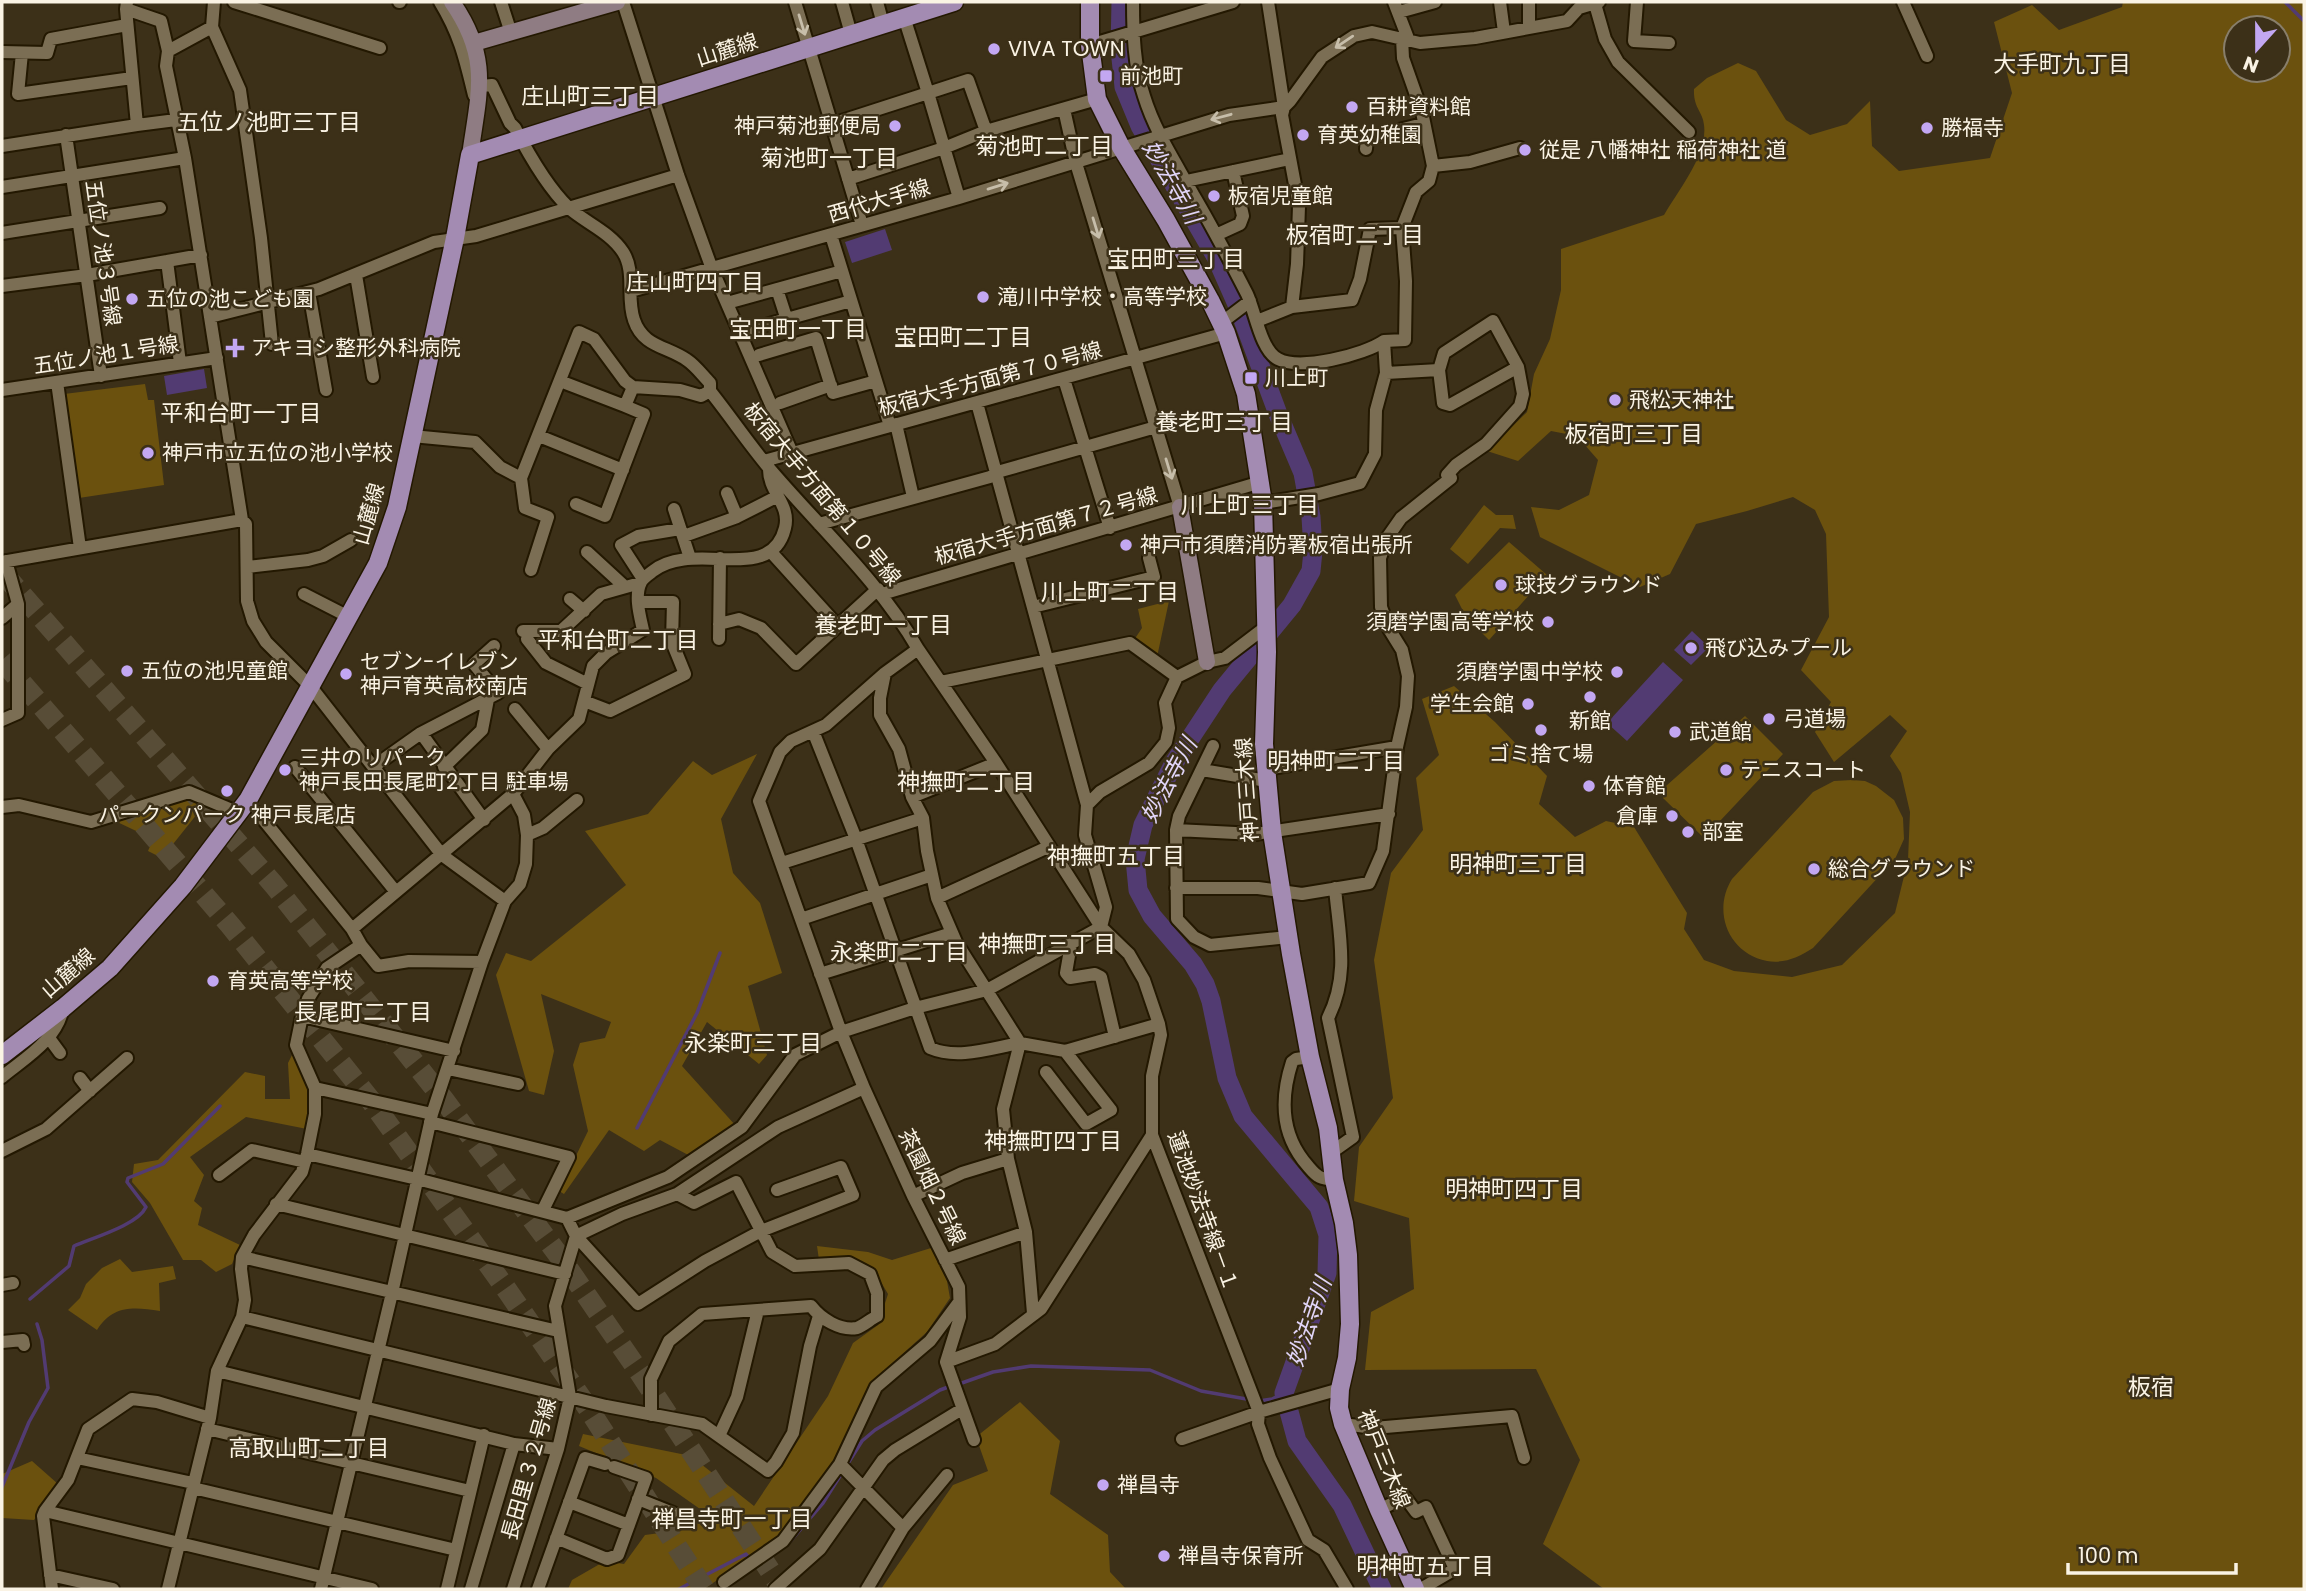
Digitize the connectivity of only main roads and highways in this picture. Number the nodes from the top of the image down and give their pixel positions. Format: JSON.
{"nodes":[{"id":1,"x":954,"y":2,"type":"edge"},
{"id":2,"x":1090,"y":2,"type":"edge"},
{"id":3,"x":931,"y":5,"type":"edge"},
{"id":4,"x":2,"y":1055,"type":"edge"},
{"id":5,"x":1415,"y":1589,"type":"edge"}],
"edges":[{"from":1,"to":3,"type":"main road","name":"山麓線"},
{"from":2,"to":5,"type":"main road","name":"神戸三木線"},
{"from":3,"to":4,"type":"main road","name":"山麓線"}]}
